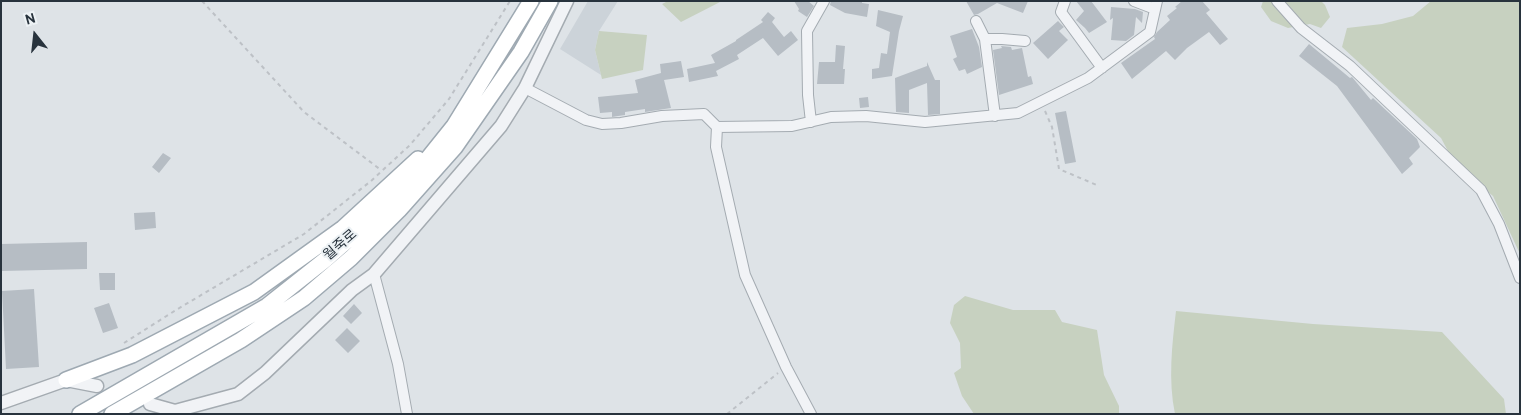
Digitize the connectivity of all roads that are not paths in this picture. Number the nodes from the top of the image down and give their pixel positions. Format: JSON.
{"nodes":[{"id":1,"x":531,"y":1,"type":"edge"},
{"id":2,"x":550,"y":1,"type":"edge"},
{"id":3,"x":567,"y":1,"type":"edge"},
{"id":4,"x":824,"y":1,"type":"edge"},
{"id":5,"x":1065,"y":1,"type":"edge"},
{"id":6,"x":1134,"y":1,"type":"edge"},
{"id":7,"x":1277,"y":1,"type":"edge"},
{"id":8,"x":1156,"y":5,"type":"edge"},
{"id":9,"x":976,"y":21,"type":"dead end"},
{"id":10,"x":985,"y":39,"type":"junction"},
{"id":11,"x":1026,"y":41,"type":"dead end"},
{"id":12,"x":1102,"y":68,"type":"junction"},
{"id":13,"x":525,"y":88,"type":"junction"},
{"id":14,"x":995,"y":116,"type":"junction"},
{"id":15,"x":811,"y":122,"type":"junction"},
{"id":16,"x":454,"y":126,"type":"junction"},
{"id":17,"x":717,"y":127,"type":"junction"},
{"id":18,"x":374,"y":274,"type":"junction"},
{"id":19,"x":1520,"y":278,"type":"edge"},
{"id":20,"x":66,"y":380,"type":"junction"},
{"id":21,"x":97,"y":386,"type":"dead end"},
{"id":22,"x":1,"y":403,"type":"edge"},
{"id":23,"x":150,"y":404,"type":"dead end"},
{"id":24,"x":172,"y":413,"type":"edge"},
{"id":25,"x":80,"y":414,"type":"edge"},
{"id":26,"x":112,"y":414,"type":"edge"},
{"id":27,"x":407,"y":414,"type":"edge"},
{"id":28,"x":811,"y":414,"type":"edge"}],
"edges":[{"from":1,"to":16,"type":"main road","name":"월죽로"},
{"from":2,"to":26,"type":"main road","name":"월죽로"},
{"from":3,"to":13,"type":"street"},
{"from":4,"to":15,"type":"street"},
{"from":5,"to":12,"type":"street"},
{"from":6,"to":8,"type":"street"},
{"from":7,"to":19,"type":"street"},
{"from":8,"to":12,"type":"street"},
{"from":9,"to":10,"type":"street"},
{"from":10,"to":11,"type":"street"},
{"from":10,"to":14,"type":"street"},
{"from":12,"to":14,"type":"street"},
{"from":13,"to":17,"type":"street"},
{"from":13,"to":18,"type":"street"},
{"from":14,"to":15,"type":"street"},
{"from":15,"to":17,"type":"street"},
{"from":16,"to":20,"type":"main road"},
{"from":16,"to":25,"type":"main road","name":"월죽로"},
{"from":17,"to":28,"type":"street"},
{"from":18,"to":24,"type":"street"},
{"from":18,"to":27,"type":"street"},
{"from":20,"to":21,"type":"street"},
{"from":20,"to":22,"type":"street"},
{"from":23,"to":24,"type":"street"}]}
